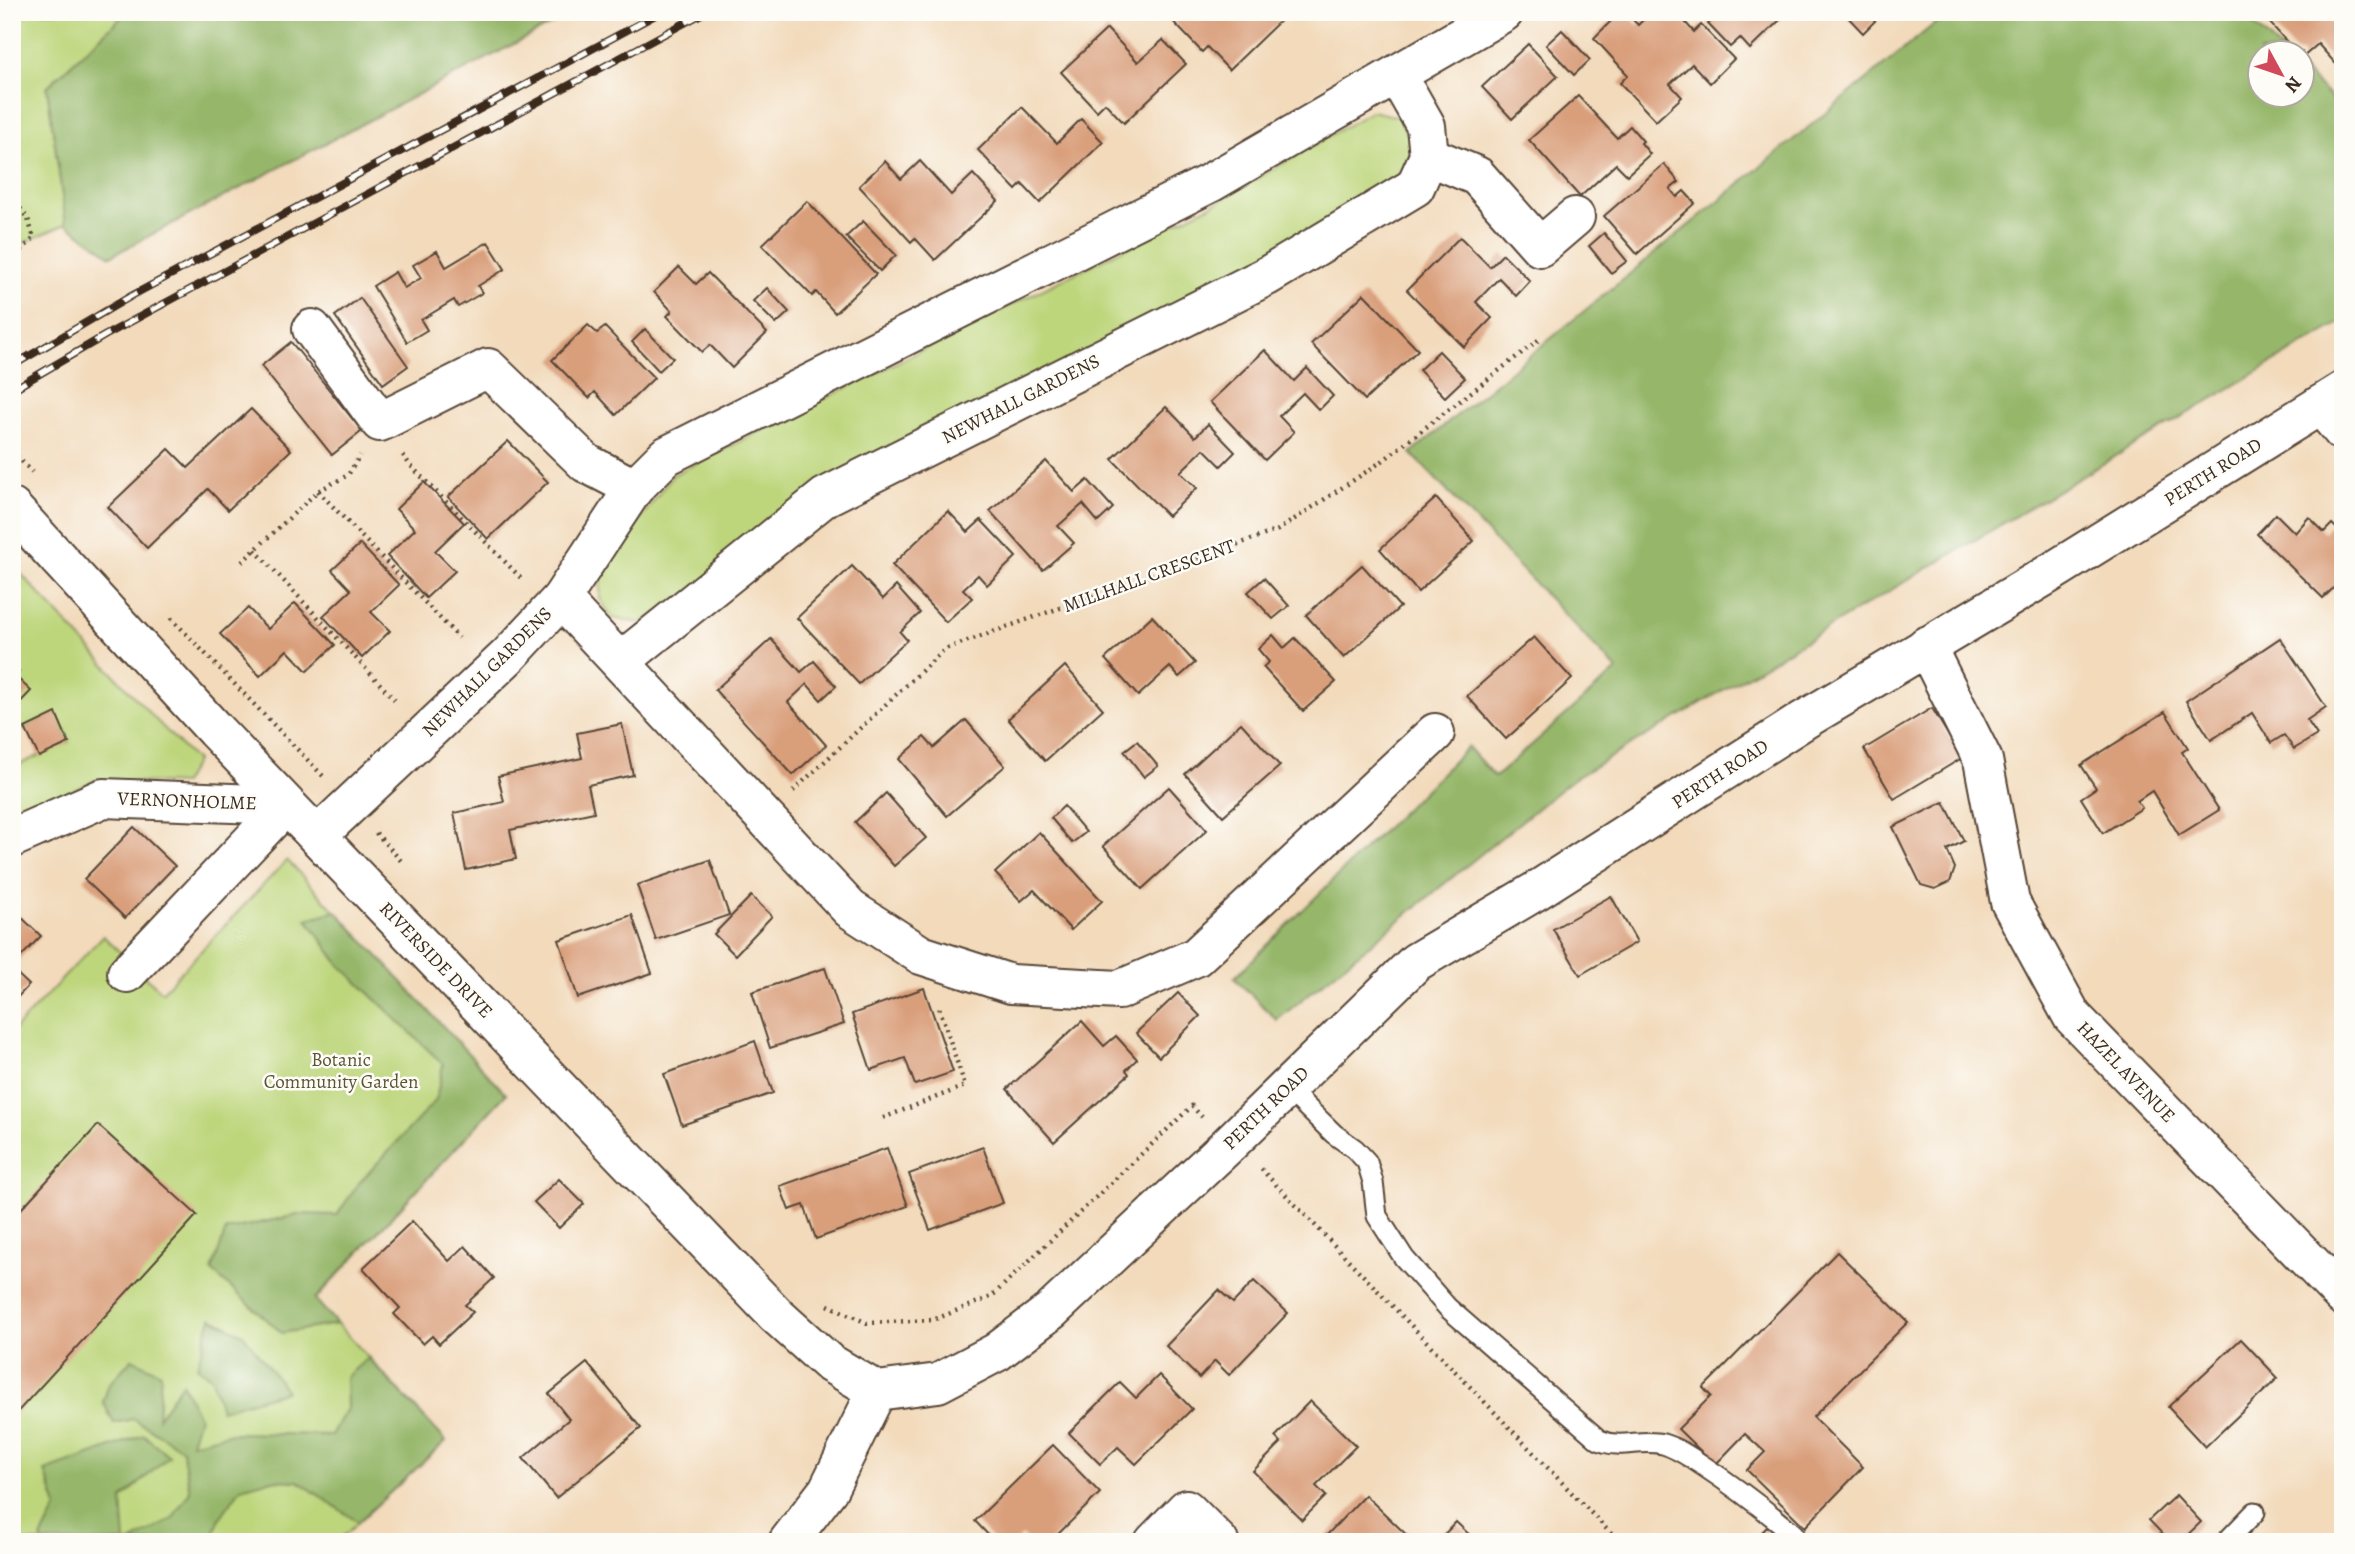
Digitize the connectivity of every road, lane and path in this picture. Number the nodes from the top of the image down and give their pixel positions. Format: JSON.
{"nodes":[{"id":1,"x":1504,"y":12,"type":"edge"},
{"id":2,"x":1397,"y":75,"type":"junction"},
{"id":3,"x":1429,"y":156,"type":"junction"},
{"id":4,"x":12,"y":197,"type":"edge"},
{"id":5,"x":1575,"y":216,"type":"dead end"},
{"id":6,"x":12,"y":259,"type":"edge"},
{"id":7,"x":312,"y":329,"type":"dead end"},
{"id":8,"x":1541,"y":338,"type":"dead end"},
{"id":9,"x":2335,"y":409,"type":"edge"},
{"id":10,"x":380,"y":422,"type":"junction"},
{"id":11,"x":12,"y":451,"type":"edge"},
{"id":12,"x":35,"y":475,"type":"dead end"},
{"id":13,"x":634,"y":488,"type":"junction"},
{"id":14,"x":318,"y":491,"type":"junction"},
{"id":15,"x":12,"y":508,"type":"edge"},
{"id":16,"x":255,"y":550,"type":"junction"},
{"id":17,"x":242,"y":562,"type":"dead end"},
{"id":18,"x":521,"y":578,"type":"dead end"},
{"id":19,"x":561,"y":599,"type":"junction"},
{"id":20,"x":168,"y":614,"type":"dead end"},
{"id":21,"x":459,"y":638,"type":"dead end"},
{"id":22,"x":1926,"y":646,"type":"junction"},
{"id":23,"x":621,"y":661,"type":"junction"},
{"id":24,"x":395,"y":700,"type":"dead end"},
{"id":25,"x":1435,"y":733,"type":"dead end"},
{"id":26,"x":350,"y":804,"type":"junction"},
{"id":27,"x":286,"y":805,"type":"junction"},
{"id":28,"x":765,"y":817,"type":"junction"},
{"id":29,"x":317,"y":836,"type":"junction"},
{"id":30,"x":12,"y":838,"type":"edge"},
{"id":31,"x":405,"y":865,"type":"dead end"},
{"id":32,"x":922,"y":955,"type":"junction"},
{"id":33,"x":127,"y":973,"type":"dead end"},
{"id":34,"x":1287,"y":1088,"type":"junction"},
{"id":35,"x":883,"y":1118,"type":"dead end"},
{"id":36,"x":1227,"y":1146,"type":"junction"},
{"id":37,"x":2343,"y":1296,"type":"edge"},
{"id":38,"x":821,"y":1301,"type":"dead end"},
{"id":39,"x":877,"y":1391,"type":"junction"},
{"id":40,"x":2255,"y":1512,"type":"dead end"},
{"id":41,"x":1794,"y":1534,"type":"dead end"},
{"id":42,"x":788,"y":1542,"type":"edge"},
{"id":43,"x":1154,"y":1542,"type":"edge"},
{"id":44,"x":1219,"y":1542,"type":"edge"},
{"id":45,"x":1619,"y":1542,"type":"edge"},
{"id":46,"x":2226,"y":1542,"type":"edge"}],
"edges":[{"from":1,"to":2,"type":"street","name":"NEWHALL GARDENS"},
{"from":2,"to":3,"type":"street"},
{"from":2,"to":13,"type":"street","name":"NEWHALL GARDENS"},
{"from":3,"to":5,"type":"street"},
{"from":3,"to":23,"type":"street","name":"NEWHALL GARDENS"},
{"from":4,"to":6,"type":"path"},
{"from":7,"to":10,"type":"street"},
{"from":8,"to":28,"type":"path","name":"MILLHALL CRESCENT"},
{"from":9,"to":22,"type":"street","name":"PERTH ROAD"},
{"from":10,"to":13,"type":"street"},
{"from":10,"to":14,"type":"path"},
{"from":10,"to":18,"type":"path"},
{"from":11,"to":12,"type":"path"},
{"from":13,"to":19,"type":"street","name":"NEWHALL GARDENS"},
{"from":14,"to":16,"type":"path"},
{"from":14,"to":21,"type":"path"},
{"from":15,"to":27,"type":"street","name":"RIVERSIDE DRIVE"},
{"from":16,"to":17,"type":"path"},
{"from":16,"to":24,"type":"path"},
{"from":19,"to":23,"type":"street"},
{"from":19,"to":26,"type":"street","name":"NEWHALL GARDENS"},
{"from":20,"to":26,"type":"path"},
{"from":22,"to":34,"type":"street","name":"PERTH ROAD"},
{"from":22,"to":37,"type":"street","name":"HAZEL AVENUE"},
{"from":23,"to":28,"type":"street"},
{"from":25,"to":32,"type":"street"},
{"from":26,"to":29,"type":"street","name":"NEWHALL GARDENS"},
{"from":26,"to":31,"type":"path"},
{"from":27,"to":29,"type":"street","name":"RIVERSIDE DRIVE"},
{"from":27,"to":30,"type":"street","name":"VERNONHOLME"},
{"from":27,"to":33,"type":"street"},
{"from":28,"to":32,"type":"street"},
{"from":29,"to":39,"type":"street","name":"RIVERSIDE DRIVE"},
{"from":32,"to":35,"type":"path"},
{"from":34,"to":36,"type":"street","name":"PERTH ROAD"},
{"from":34,"to":41,"type":"lane"},
{"from":36,"to":38,"type":"path"},
{"from":36,"to":39,"type":"street","name":"PERTH ROAD"},
{"from":36,"to":45,"type":"path"},
{"from":39,"to":42,"type":"street"},
{"from":40,"to":46,"type":"lane"},
{"from":43,"to":44,"type":"street"}]}
